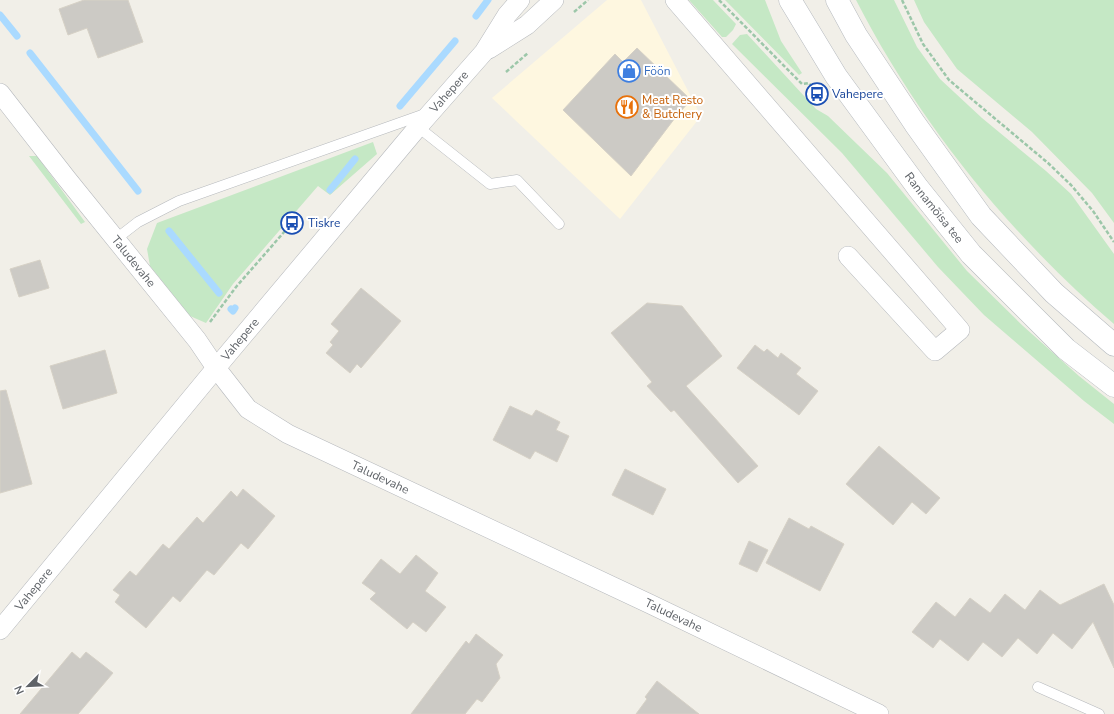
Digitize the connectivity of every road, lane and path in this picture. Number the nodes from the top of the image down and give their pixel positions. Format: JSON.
{"nodes":[{"id":1,"x":520,"y":0,"type":"edge"},
{"id":2,"x":554,"y":0,"type":"edge"},
{"id":3,"x":675,"y":0,"type":"edge"},
{"id":4,"x":719,"y":0,"type":"edge"},
{"id":5,"x":790,"y":0,"type":"edge"},
{"id":6,"x":837,"y":0,"type":"edge"},
{"id":7,"x":902,"y":0,"type":"edge"},
{"id":8,"x":484,"y":52,"type":"junction"},
{"id":9,"x":0,"y":92,"type":"edge"},
{"id":10,"x":817,"y":94,"type":"dead end"},
{"id":11,"x":431,"y":112,"type":"junction"},
{"id":12,"x":418,"y":127,"type":"junction"},
{"id":13,"x":292,"y":223,"type":"dead end"},
{"id":14,"x":560,"y":224,"type":"dead end"},
{"id":15,"x":116,"y":239,"type":"junction"},
{"id":16,"x":1114,"y":242,"type":"edge"},
{"id":17,"x":848,"y":256,"type":"dead end"},
{"id":18,"x":197,"y":340,"type":"junction"},
{"id":19,"x":1114,"y":345,"type":"edge"},
{"id":20,"x":216,"y":368,"type":"junction"},
{"id":21,"x":1114,"y":386,"type":"edge"},
{"id":22,"x":0,"y":630,"type":"edge"},
{"id":23,"x":1038,"y":686,"type":"dead end"},
{"id":24,"x":879,"y":714,"type":"edge"},
{"id":25,"x":1099,"y":714,"type":"edge"}],
"edges":[{"from":1,"to":8,"type":"street","name":"Vahepere"},
{"from":2,"to":8,"type":"street","name":"Vahepere"},
{"from":3,"to":17,"type":"street"},
{"from":4,"to":10,"type":"path"},
{"from":5,"to":21,"type":"street","name":"Rannamõisa tee"},
{"from":6,"to":19,"type":"street"},
{"from":7,"to":16,"type":"path"},
{"from":8,"to":11,"type":"street","name":"Vahepere"},
{"from":9,"to":15,"type":"street","name":"Taludevahe"},
{"from":11,"to":12,"type":"street","name":"Vahepere"},
{"from":11,"to":15,"type":"lane"},
{"from":12,"to":14,"type":"lane"},
{"from":12,"to":20,"type":"street","name":"Vahepere"},
{"from":13,"to":18,"type":"path"},
{"from":15,"to":18,"type":"street","name":"Taludevahe"},
{"from":18,"to":20,"type":"street","name":"Taludevahe"},
{"from":20,"to":22,"type":"street","name":"Vahepere"},
{"from":20,"to":24,"type":"street","name":"Taludevahe"},
{"from":23,"to":25,"type":"lane"}]}
